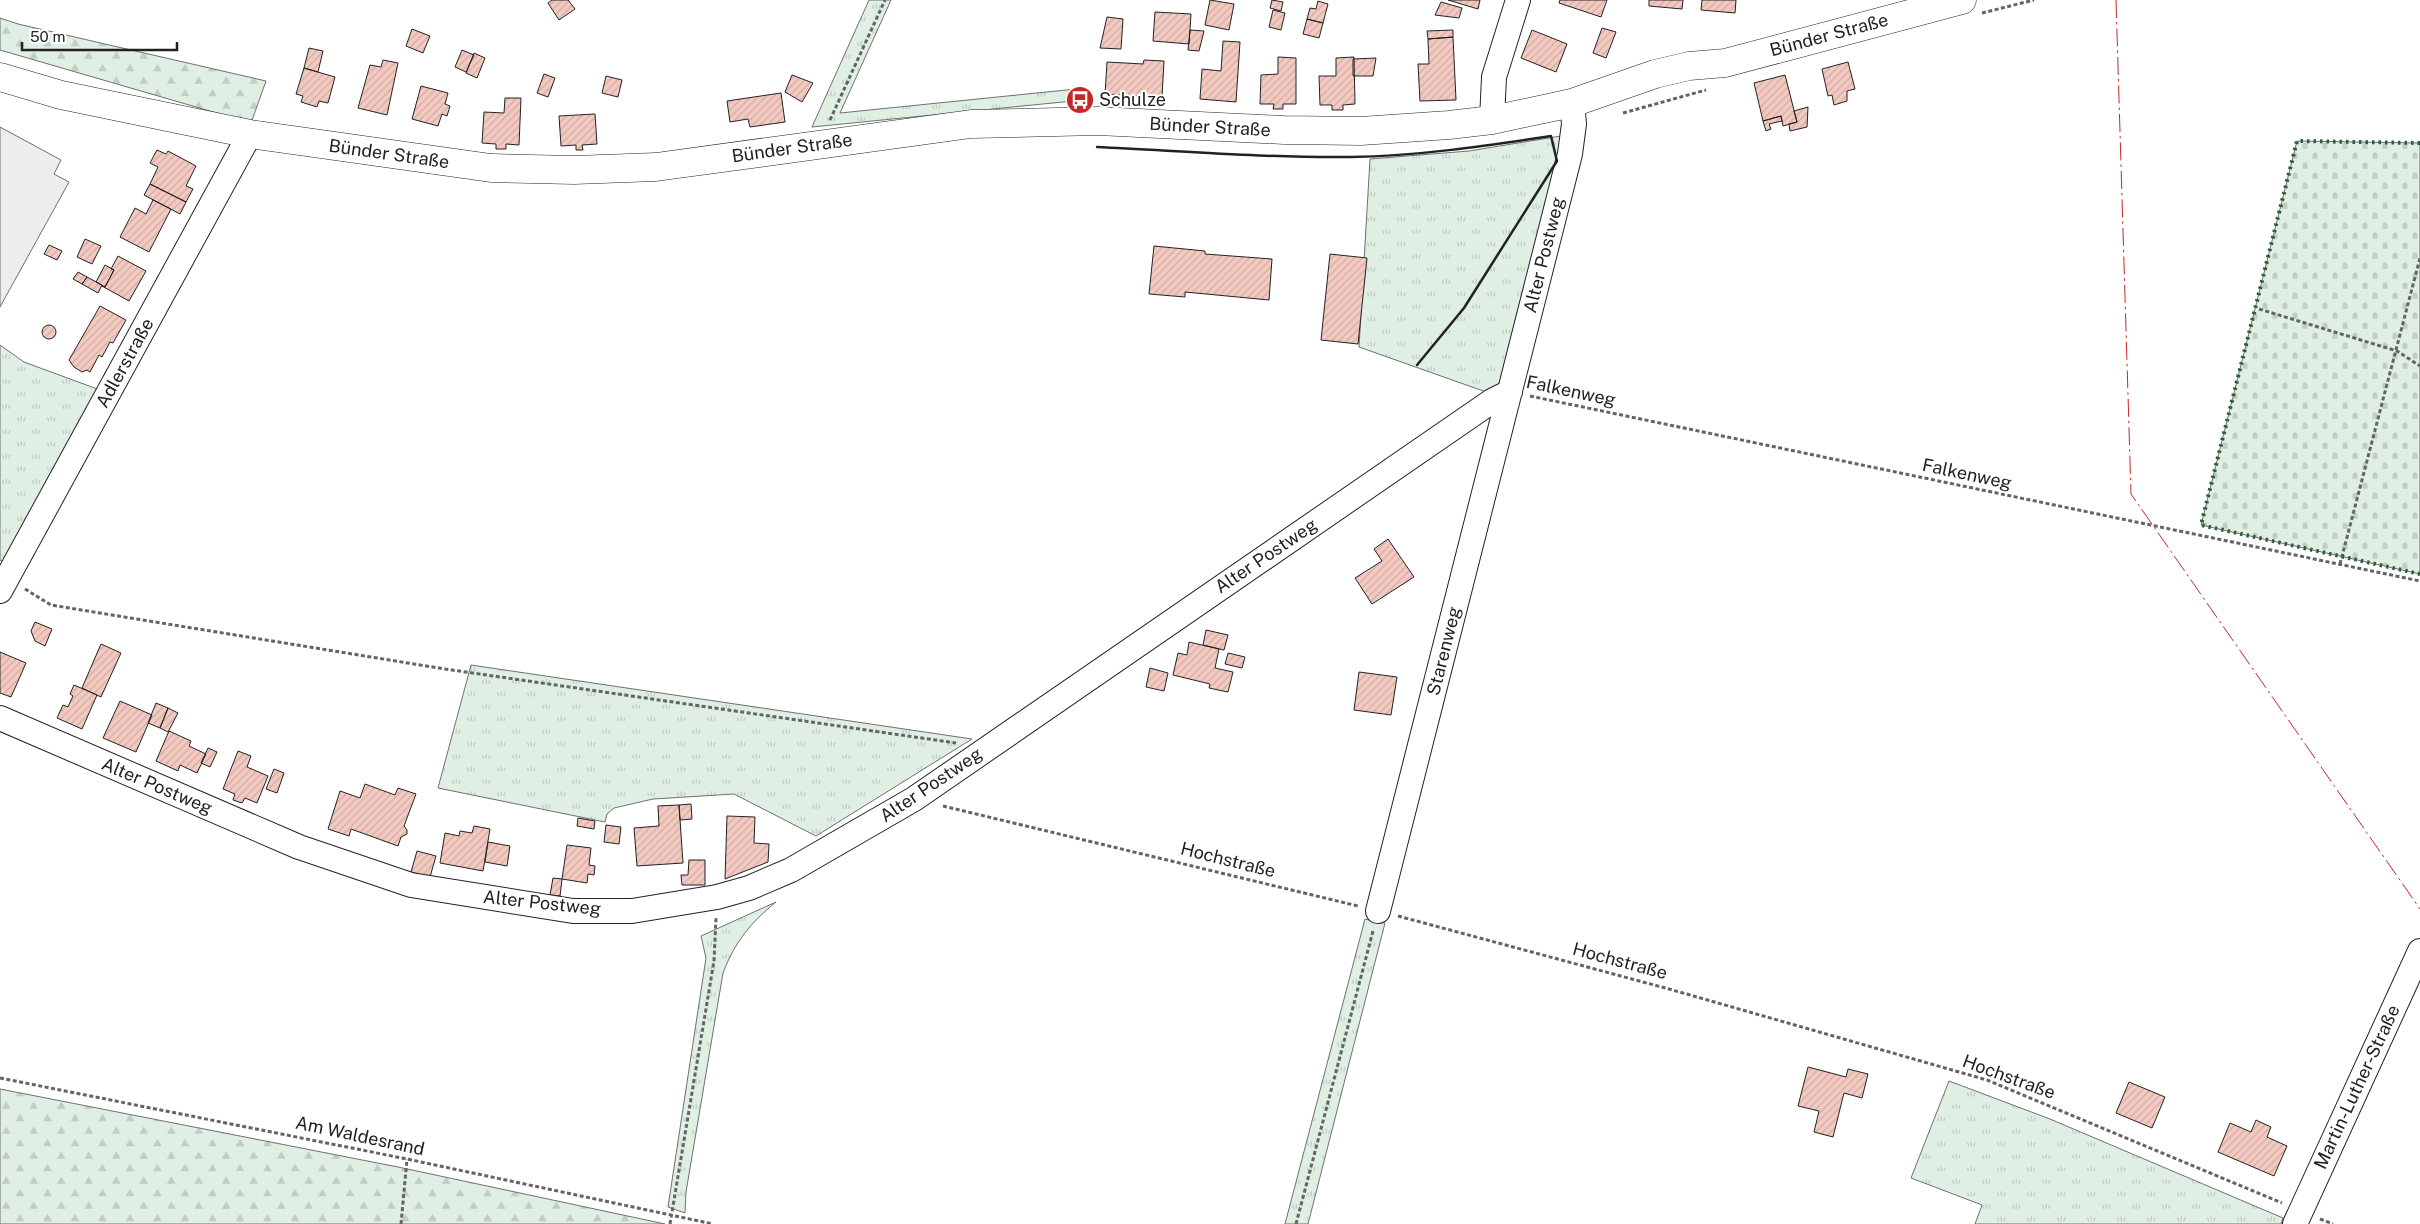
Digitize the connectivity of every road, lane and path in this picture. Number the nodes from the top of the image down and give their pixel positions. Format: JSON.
{"nodes":[{"id":1,"x":885,"y":0,"type":"edge"},
{"id":2,"x":1518,"y":0,"type":"edge"},
{"id":3,"x":1962,"y":0,"type":"edge"},
{"id":4,"x":0,"y":76,"type":"edge"},
{"id":5,"x":1581,"y":101,"type":"junction"},
{"id":6,"x":1492,"y":120,"type":"junction"},
{"id":7,"x":250,"y":134,"type":"junction"},
{"id":8,"x":819,"y":143,"type":"junction"},
{"id":9,"x":2420,"y":258,"type":"edge"},
{"id":10,"x":2259,"y":309,"type":"dead end"},
{"id":11,"x":2397,"y":351,"type":"junction"},
{"id":12,"x":2420,"y":366,"type":"edge"},
{"id":13,"x":1510,"y":392,"type":"junction"},
{"id":14,"x":2340,"y":564,"type":"junction"},
{"id":15,"x":2419,"y":580,"type":"edge"},
{"id":16,"x":4,"y":584,"type":"edge"},
{"id":17,"x":0,"y":718,"type":"edge"},
{"id":18,"x":986,"y":748,"type":"junction"},
{"id":19,"x":914,"y":799,"type":"junction"},
{"id":20,"x":717,"y":897,"type":"junction"},
{"id":21,"x":1378,"y":911,"type":"junction"},
{"id":22,"x":2420,"y":951,"type":"edge"},
{"id":23,"x":0,"y":1078,"type":"edge"},
{"id":24,"x":407,"y":1159,"type":"junction"},
{"id":25,"x":671,"y":1215,"type":"junction"},
{"id":26,"x":2297,"y":1217,"type":"edge"},
{"id":27,"x":401,"y":1224,"type":"edge"},
{"id":28,"x":670,"y":1224,"type":"edge"},
{"id":29,"x":713,"y":1224,"type":"edge"},
{"id":30,"x":1296,"y":1224,"type":"edge"}],
"edges":[{"from":1,"to":8,"type":"path"},
{"from":2,"to":6,"type":"street"},
{"from":3,"to":5,"type":"main road","name":"Bünder Straße"},
{"from":4,"to":7,"type":"main road","name":"Bünder Straße"},
{"from":5,"to":6,"type":"main road","name":"Bünder Straße"},
{"from":5,"to":13,"type":"street","name":"Alter Postweg"},
{"from":6,"to":8,"type":"main road","name":"Bünder Straße"},
{"from":7,"to":8,"type":"main road","name":"Bünder Straße"},
{"from":7,"to":16,"type":"street","name":"Adlerstraße"},
{"from":9,"to":11,"type":"path"},
{"from":10,"to":11,"type":"path"},
{"from":11,"to":12,"type":"path"},
{"from":11,"to":14,"type":"path"},
{"from":13,"to":14,"type":"path","name":"Falkenweg"},
{"from":13,"to":18,"type":"street","name":"Alter Postweg"},
{"from":13,"to":21,"type":"street","name":"Starenweg"},
{"from":14,"to":15,"type":"path","name":"Falkenweg"},
{"from":16,"to":18,"type":"path"},
{"from":17,"to":20,"type":"street","name":"Alter Postweg"},
{"from":18,"to":19,"type":"street","name":"Alter Postweg"},
{"from":19,"to":20,"type":"street","name":"Alter Postweg"},
{"from":19,"to":21,"type":"path","name":"Hochstraße"},
{"from":20,"to":25,"type":"path"},
{"from":21,"to":26,"type":"path","name":"Hochstraße"},
{"from":21,"to":30,"type":"path"},
{"from":22,"to":26,"type":"street","name":"Martin-Luther-Straße"},
{"from":23,"to":24,"type":"path","name":"Am Waldesrand"},
{"from":24,"to":25,"type":"path","name":"Am Waldesrand"},
{"from":24,"to":27,"type":"path"},
{"from":25,"to":28,"type":"path"},
{"from":25,"to":29,"type":"path","name":"Am Waldesrand"}]}
